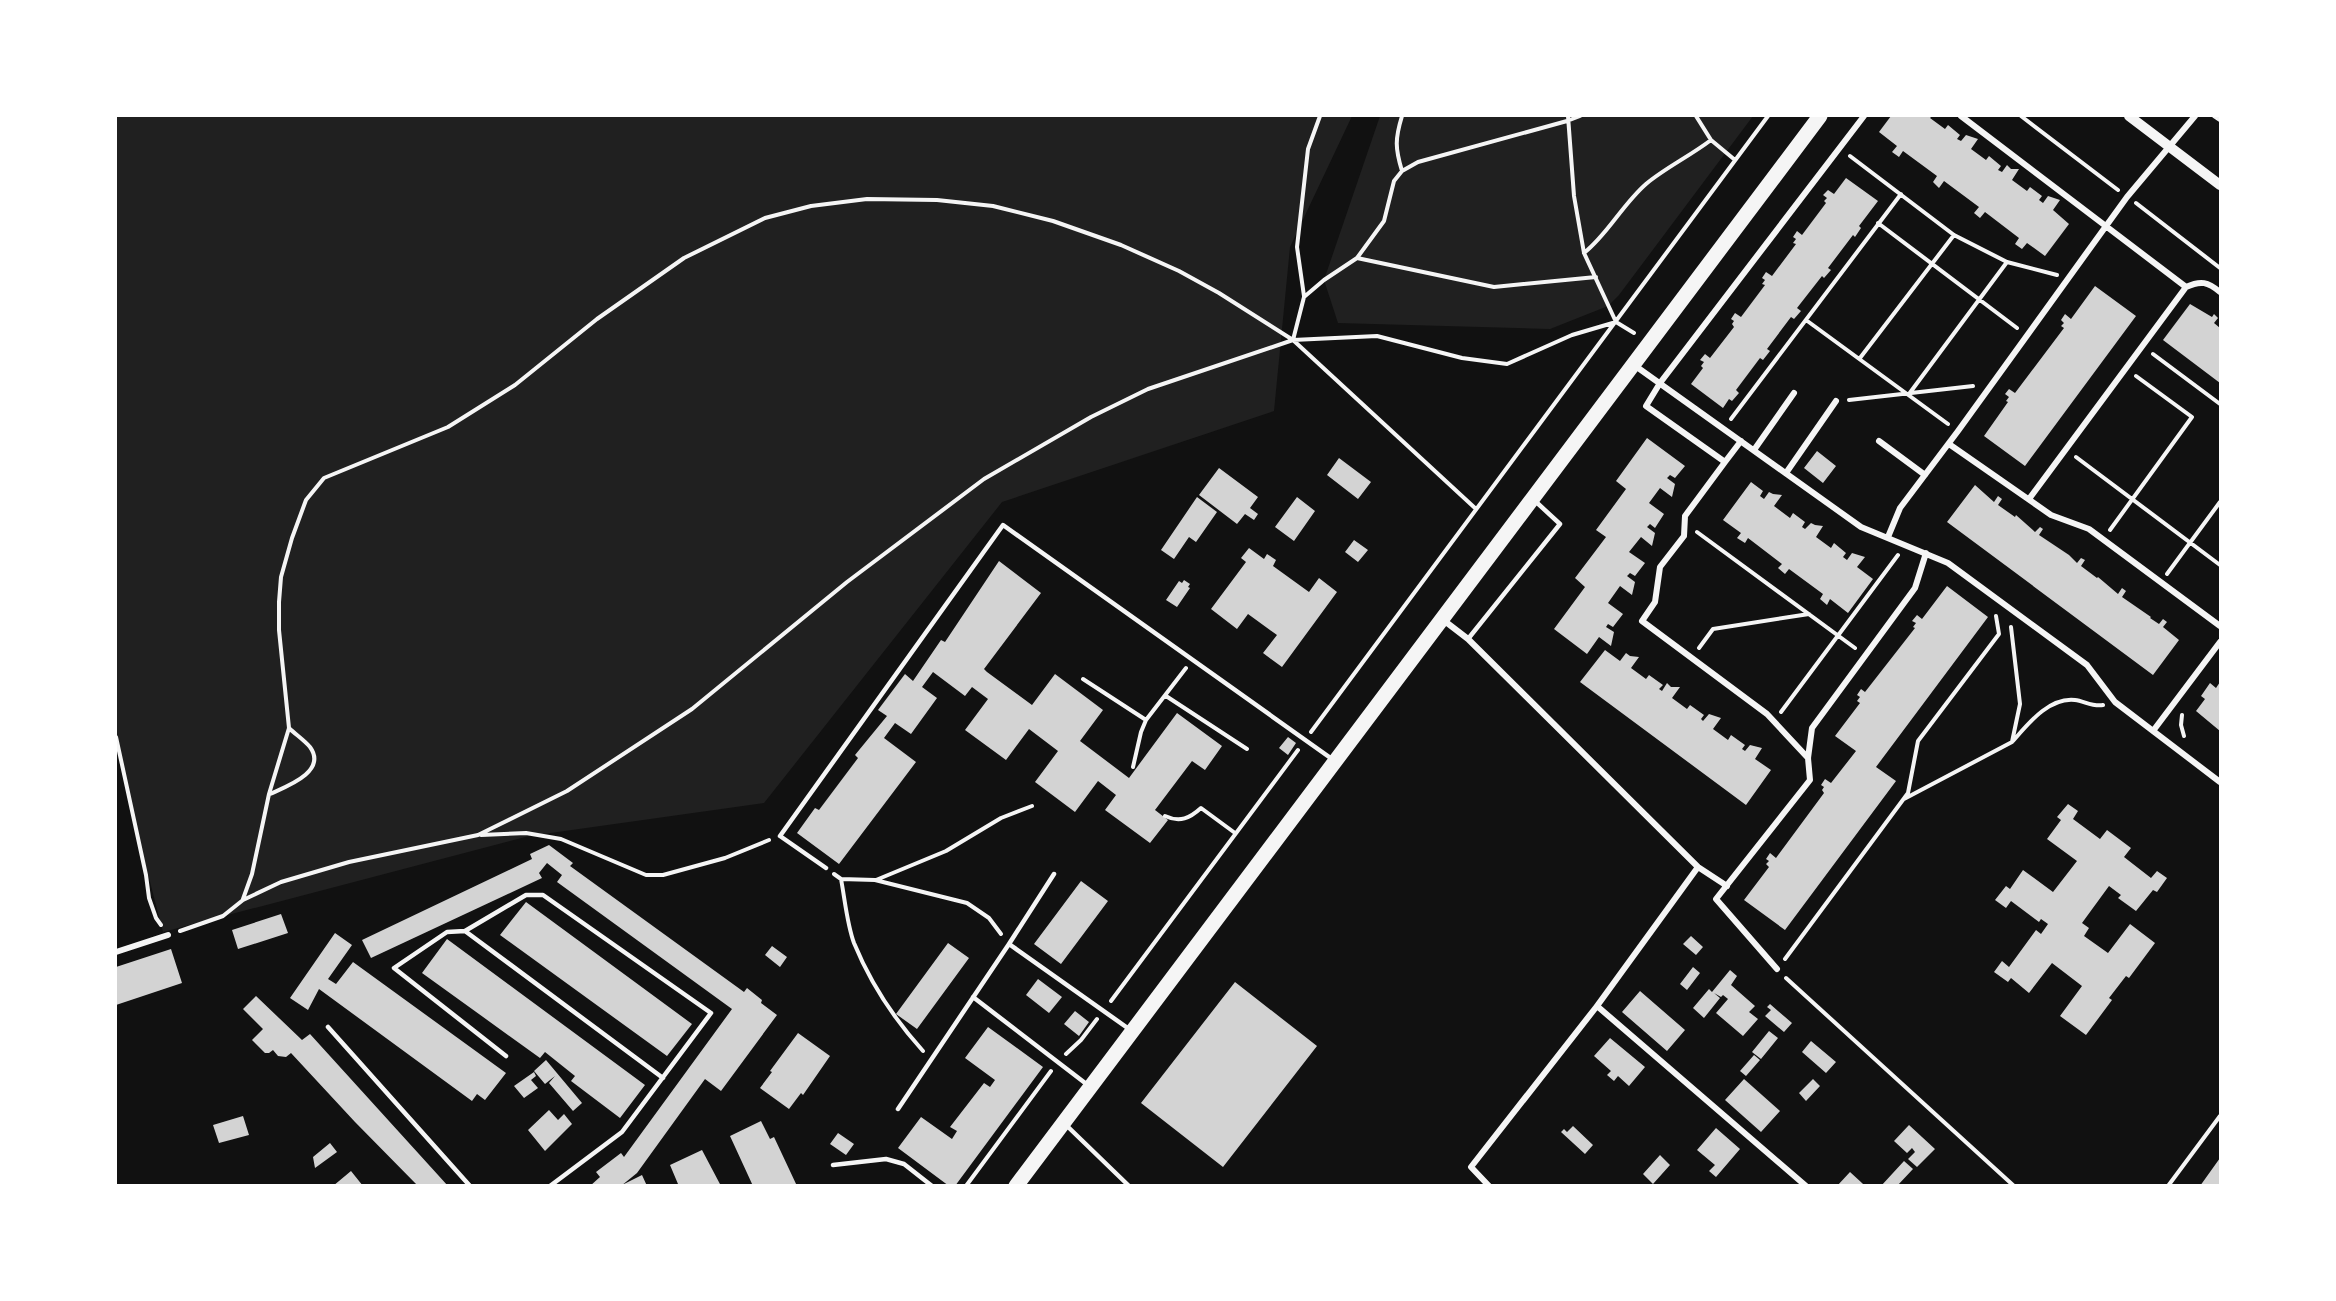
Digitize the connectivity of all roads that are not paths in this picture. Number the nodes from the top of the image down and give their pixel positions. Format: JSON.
{"nodes":[{"id":1,"x":1820,"y":116,"type":"edge"},
{"id":2,"x":1864,"y":116,"type":"edge"},
{"id":3,"x":1960,"y":116,"type":"edge"},
{"id":4,"x":2129,"y":116,"type":"edge"},
{"id":5,"x":2195,"y":116,"type":"edge"},
{"id":6,"x":2168,"y":145,"type":"junction"},
{"id":7,"x":2220,"y":185,"type":"edge"},
{"id":8,"x":2106,"y":226,"type":"junction"},
{"id":9,"x":2186,"y":287,"type":"junction"},
{"id":10,"x":2220,"y":292,"type":"edge"},
{"id":11,"x":1633,"y":365,"type":"junction"},
{"id":12,"x":1660,"y":383,"type":"junction"},
{"id":13,"x":1794,"y":393,"type":"dead end"},
{"id":14,"x":1836,"y":401,"type":"road end"},
{"id":15,"x":1741,"y":441,"type":"junction"},
{"id":16,"x":1879,"y":441,"type":"dead end"},
{"id":17,"x":1949,"y":444,"type":"junction"},
{"id":18,"x":1754,"y":450,"type":"junction"},
{"id":19,"x":1725,"y":462,"type":"junction"},
{"id":20,"x":1786,"y":473,"type":"junction"},
{"id":21,"x":1925,"y":475,"type":"junction"},
{"id":22,"x":1532,"y":498,"type":"junction"},
{"id":23,"x":2030,"y":499,"type":"junction"},
{"id":24,"x":1888,"y":537,"type":"junction"},
{"id":25,"x":1926,"y":553,"type":"junction"},
{"id":26,"x":1442,"y":618,"type":"junction"},
{"id":27,"x":2220,"y":626,"type":"edge"},
{"id":28,"x":1468,"y":639,"type":"junction"},
{"id":29,"x":2220,"y":642,"type":"edge"},
{"id":30,"x":2153,"y":731,"type":"junction"},
{"id":31,"x":1808,"y":758,"type":"junction"},
{"id":32,"x":1334,"y":761,"type":"junction"},
{"id":33,"x":2220,"y":782,"type":"edge"},
{"id":34,"x":1698,"y":867,"type":"junction"},
{"id":35,"x":826,"y":868,"type":"road end"},
{"id":36,"x":1054,"y":874,"type":"dead end"},
{"id":37,"x":1727,"y":885,"type":"junction"},
{"id":38,"x":465,"y":931,"type":"junction"},
{"id":39,"x":168,"y":935,"type":"road end"},
{"id":40,"x":1009,"y":944,"type":"junction"},
{"id":41,"x":116,"y":952,"type":"edge"},
{"id":42,"x":1777,"y":969,"type":"road end"},
{"id":43,"x":973,"y":997,"type":"junction"},
{"id":44,"x":1597,"y":1006,"type":"junction"},
{"id":45,"x":328,"y":1027,"type":"dead end"},
{"id":46,"x":1131,"y":1031,"type":"junction"},
{"id":47,"x":506,"y":1056,"type":"dead end"},
{"id":48,"x":663,"y":1078,"type":"junction"},
{"id":49,"x":1089,"y":1086,"type":"junction"},
{"id":50,"x":898,"y":1109,"type":"dead end"},
{"id":51,"x":1063,"y":1122,"type":"junction"},
{"id":52,"x":834,"y":1165,"type":"dead end"},
{"id":53,"x":470,"y":1185,"type":"edge"},
{"id":54,"x":550,"y":1185,"type":"edge"},
{"id":55,"x":932,"y":1185,"type":"edge"},
{"id":56,"x":1016,"y":1185,"type":"edge"},
{"id":57,"x":1129,"y":1185,"type":"edge"},
{"id":58,"x":1489,"y":1185,"type":"edge"},
{"id":59,"x":1806,"y":1185,"type":"edge"}],
"edges":[{"from":1,"to":11,"type":"main road"},
{"from":2,"to":12,"type":"street"},
{"from":3,"to":8,"type":"street"},
{"from":4,"to":6,"type":"street"},
{"from":5,"to":6,"type":"street"},
{"from":6,"to":7,"type":"street"},
{"from":6,"to":8,"type":"street"},
{"from":8,"to":9,"type":"street"},
{"from":8,"to":17,"type":"street"},
{"from":9,"to":10,"type":"street"},
{"from":9,"to":23,"type":"street"},
{"from":11,"to":12,"type":"street"},
{"from":11,"to":22,"type":"main road"},
{"from":12,"to":15,"type":"street"},
{"from":12,"to":19,"type":"street"},
{"from":13,"to":18,"type":"street"},
{"from":14,"to":20,"type":"street"},
{"from":15,"to":18,"type":"street"},
{"from":15,"to":19,"type":"street"},
{"from":16,"to":21,"type":"street"},
{"from":17,"to":21,"type":"street"},
{"from":17,"to":23,"type":"street"},
{"from":18,"to":20,"type":"street"},
{"from":19,"to":31,"type":"street"},
{"from":20,"to":24,"type":"street"},
{"from":21,"to":24,"type":"street"},
{"from":22,"to":26,"type":"main road"},
{"from":22,"to":28,"type":"lane"},
{"from":23,"to":27,"type":"street"},
{"from":24,"to":25,"type":"street"},
{"from":25,"to":30,"type":"street"},
{"from":25,"to":31,"type":"street"},
{"from":26,"to":28,"type":"street"},
{"from":26,"to":32,"type":"main road"},
{"from":28,"to":34,"type":"street"},
{"from":29,"to":30,"type":"street"},
{"from":30,"to":33,"type":"street"},
{"from":31,"to":37,"type":"street"},
{"from":32,"to":35,"type":"lane"},
{"from":32,"to":46,"type":"main road"},
{"from":34,"to":37,"type":"street"},
{"from":34,"to":44,"type":"street"},
{"from":36,"to":40,"type":"lane"},
{"from":37,"to":42,"type":"street"},
{"from":38,"to":47,"type":"lane"},
{"from":38,"to":48,"type":"lane"},
{"from":38,"to":48,"type":"lane"},
{"from":39,"to":41,"type":"street"},
{"from":40,"to":43,"type":"lane"},
{"from":40,"to":46,"type":"lane"},
{"from":43,"to":49,"type":"lane"},
{"from":43,"to":50,"type":"lane"},
{"from":44,"to":58,"type":"street"},
{"from":44,"to":59,"type":"street"},
{"from":45,"to":53,"type":"lane"},
{"from":46,"to":49,"type":"main road"},
{"from":48,"to":54,"type":"lane"},
{"from":49,"to":51,"type":"main road"},
{"from":51,"to":56,"type":"main road"},
{"from":51,"to":57,"type":"lane"},
{"from":52,"to":55,"type":"lane"}]}
